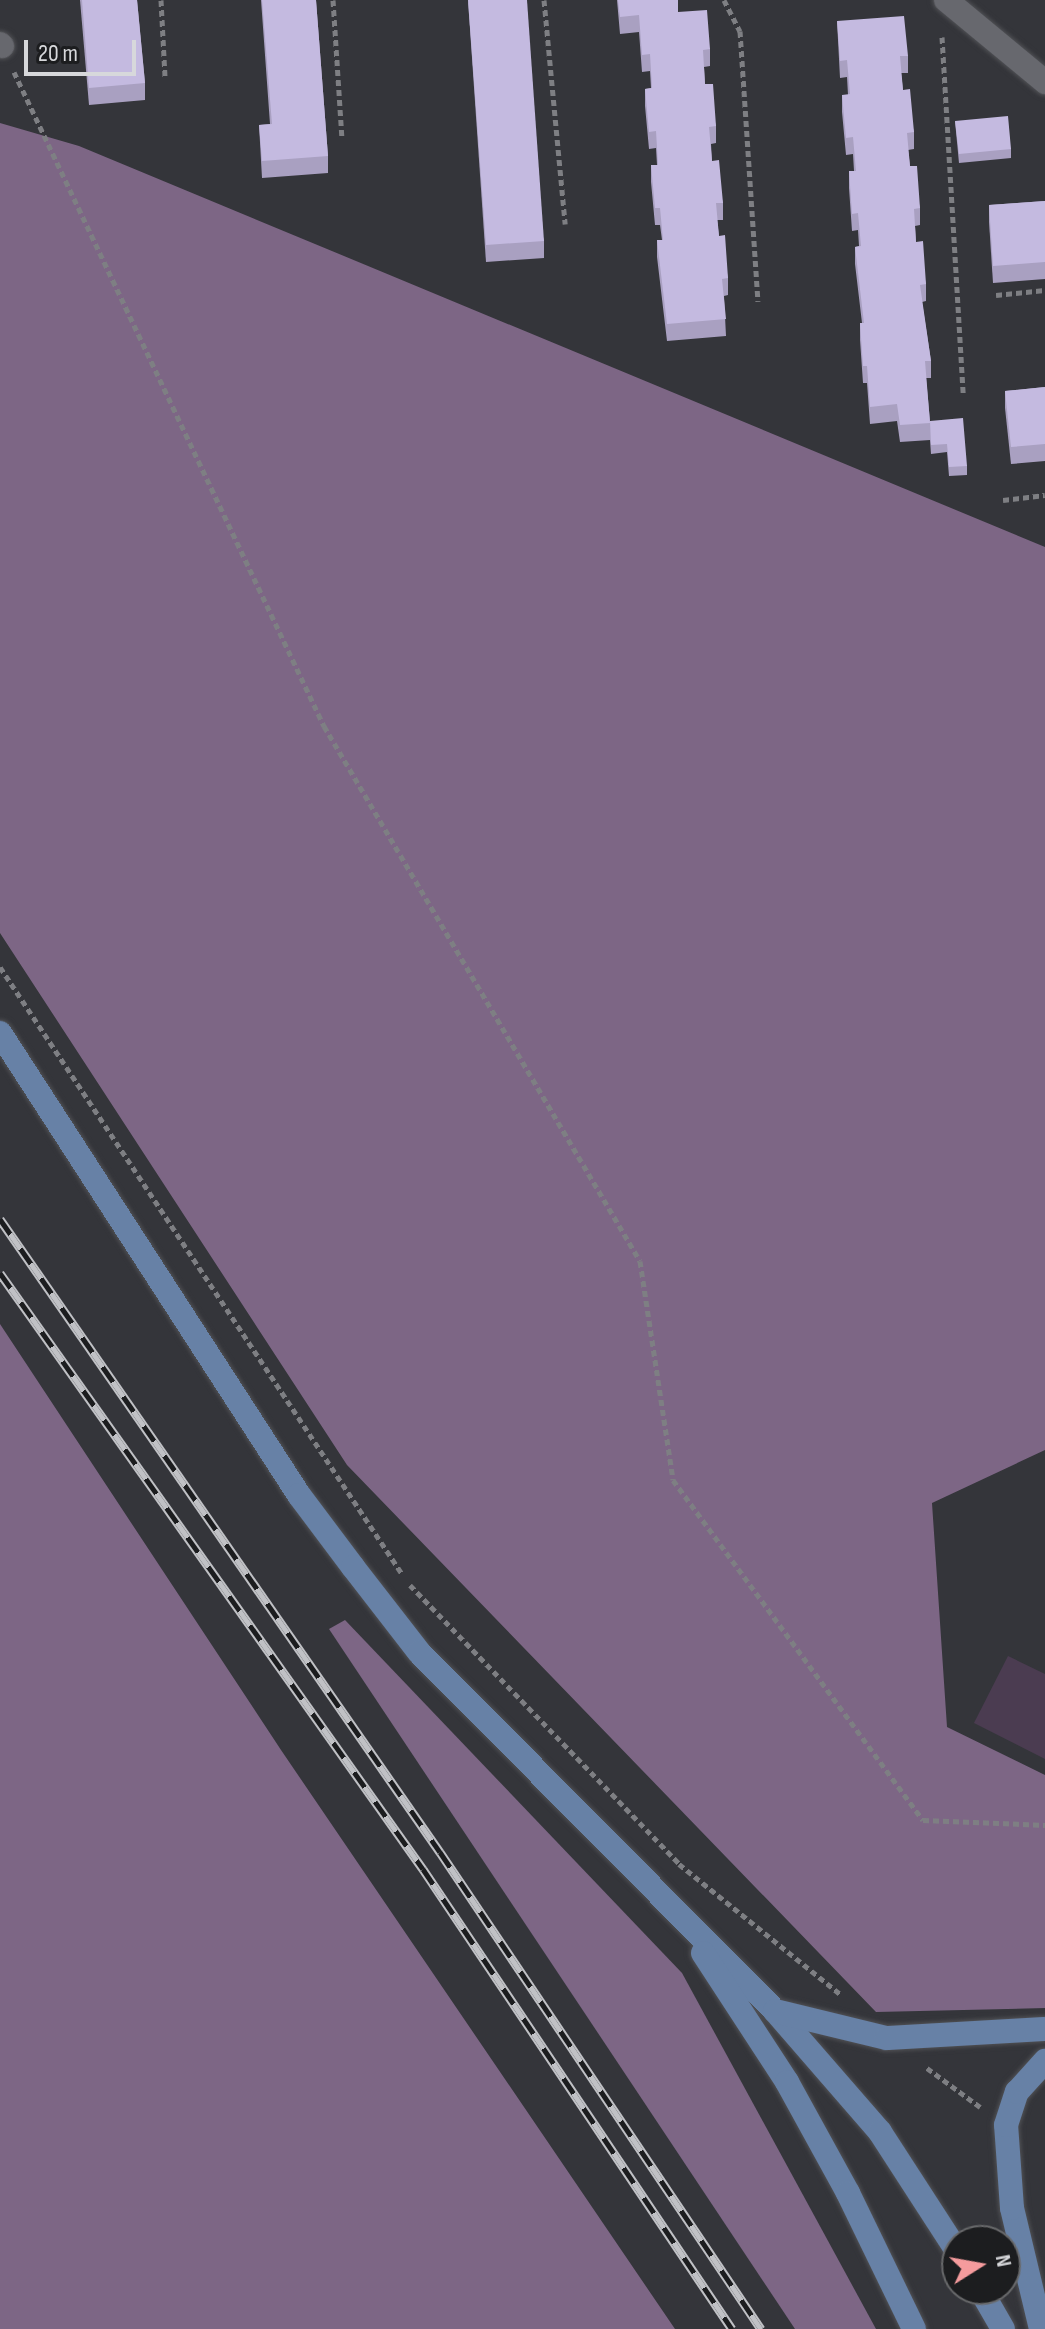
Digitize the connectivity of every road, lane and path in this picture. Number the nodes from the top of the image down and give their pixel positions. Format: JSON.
{"nodes":[{"id":1,"x":161,"y":0,"type":"edge"},
{"id":2,"x":333,"y":0,"type":"edge"},
{"id":3,"x":544,"y":0,"type":"edge"},
{"id":4,"x":724,"y":0,"type":"edge"},
{"id":5,"x":946,"y":0,"type":"edge"},
{"id":6,"x":941,"y":32,"type":"dead end"},
{"id":7,"x":1,"y":45,"type":"edge"},
{"id":8,"x":165,"y":77,"type":"dead end"},
{"id":9,"x":1045,"y":82,"type":"edge"},
{"id":10,"x":342,"y":139,"type":"dead end"},
{"id":11,"x":565,"y":224,"type":"dead end"},
{"id":12,"x":1045,"y":290,"type":"edge"},
{"id":13,"x":996,"y":295,"type":"dead end"},
{"id":14,"x":758,"y":301,"type":"dead end"},
{"id":15,"x":963,"y":394,"type":"dead end"},
{"id":16,"x":1045,"y":495,"type":"edge"},
{"id":17,"x":1003,"y":500,"type":"dead end"},
{"id":18,"x":0,"y":967,"type":"edge"},
{"id":19,"x":0,"y":1033,"type":"edge"},
{"id":20,"x":1045,"y":1825,"type":"edge"},
{"id":21,"x":673,"y":1908,"type":"junction"},
{"id":22,"x":842,"y":1996,"type":"dead end"},
{"id":23,"x":775,"y":2011,"type":"junction"},
{"id":24,"x":1045,"y":2029,"type":"edge"},
{"id":25,"x":887,"y":2038,"type":"junction"},
{"id":26,"x":1045,"y":2061,"type":"edge"},
{"id":27,"x":1006,"y":2125,"type":"junction"},
{"id":28,"x":941,"y":2226,"type":"edge"},
{"id":29,"x":989,"y":2305,"type":"edge"},
{"id":30,"x":914,"y":2329,"type":"edge"},
{"id":31,"x":1003,"y":2329,"type":"edge"},
{"id":32,"x":1041,"y":2329,"type":"edge"}],
"edges":[{"from":1,"to":8,"type":"path"},
{"from":2,"to":10,"type":"path"},
{"from":3,"to":11,"type":"path"},
{"from":4,"to":14,"type":"path"},
{"from":5,"to":9,"type":"street"},
{"from":6,"to":15,"type":"path"},
{"from":7,"to":20,"type":"path"},
{"from":12,"to":13,"type":"path"},
{"from":16,"to":17,"type":"path"},
{"from":18,"to":22,"type":"path"},
{"from":19,"to":21,"type":"main road"},
{"from":21,"to":23,"type":"main road"},
{"from":21,"to":30,"type":"main road"},
{"from":23,"to":25,"type":"main road"},
{"from":23,"to":28,"type":"main road"},
{"from":24,"to":25,"type":"main road"},
{"from":25,"to":27,"type":"path"},
{"from":26,"to":27,"type":"main road"},
{"from":27,"to":32,"type":"main road"},
{"from":29,"to":31,"type":"main road"}]}
